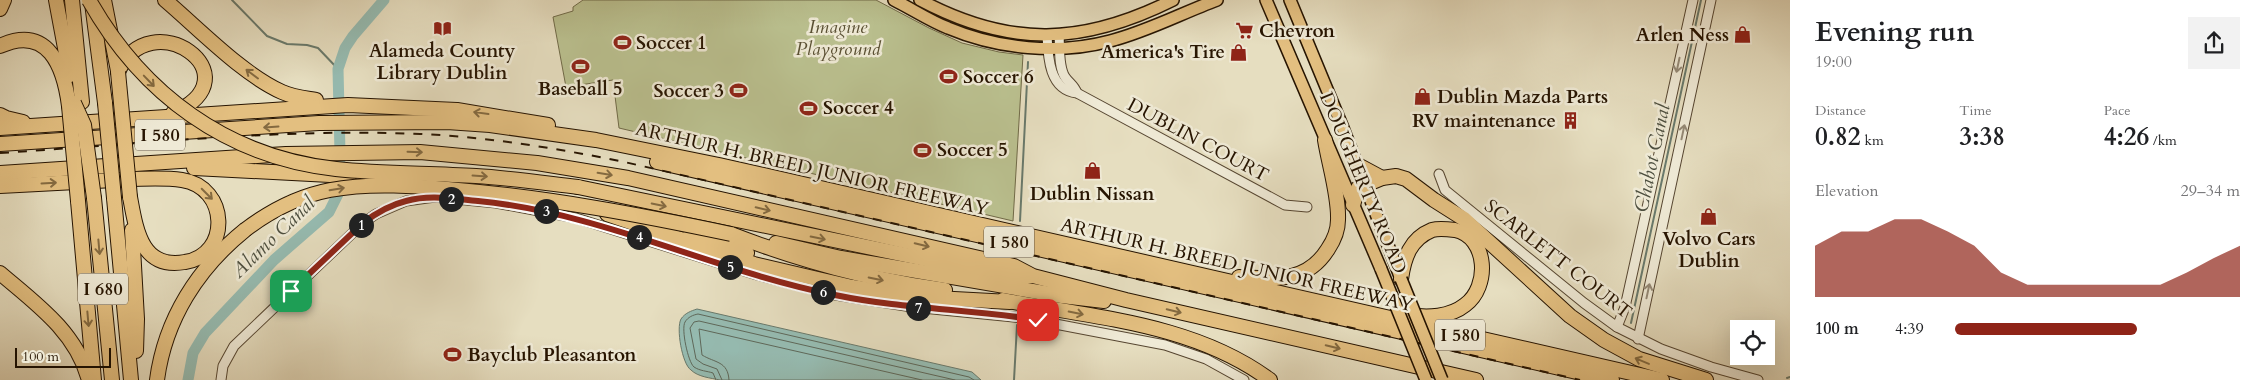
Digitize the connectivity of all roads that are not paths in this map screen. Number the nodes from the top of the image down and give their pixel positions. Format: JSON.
{"nodes":[{"id":1,"x":4,"y":0,"type":"edge"},
{"id":2,"x":56,"y":0,"type":"edge"},
{"id":3,"x":72,"y":0,"type":"edge"},
{"id":4,"x":90,"y":0,"type":"edge"},
{"id":5,"x":104,"y":0,"type":"edge"},
{"id":6,"x":165,"y":0,"type":"edge"},
{"id":7,"x":894,"y":0,"type":"edge"},
{"id":8,"x":906,"y":0,"type":"edge"},
{"id":9,"x":1173,"y":0,"type":"edge"},
{"id":10,"x":1217,"y":0,"type":"edge"},
{"id":11,"x":1266,"y":0,"type":"edge"},
{"id":12,"x":1290,"y":0,"type":"edge"},
{"id":13,"x":1693,"y":0,"type":"edge"},
{"id":14,"x":1712,"y":0,"type":"edge"},
{"id":15,"x":923,"y":2,"type":"edge"},
{"id":16,"x":0,"y":9,"type":"edge"},
{"id":17,"x":1047,"y":35,"type":"junction"},
{"id":18,"x":1059,"y":35,"type":"junction"},
{"id":19,"x":0,"y":46,"type":"edge"},
{"id":20,"x":1060,"y":47,"type":"junction"},
{"id":21,"x":1047,"y":48,"type":"junction"},
{"id":22,"x":118,"y":72,"type":"junction"},
{"id":23,"x":1077,"y":93,"type":"junction"},
{"id":24,"x":312,"y":103,"type":"junction"},
{"id":25,"x":75,"y":104,"type":"junction"},
{"id":26,"x":0,"y":115,"type":"edge"},
{"id":27,"x":149,"y":117,"type":"junction"},
{"id":28,"x":403,"y":121,"type":"junction"},
{"id":29,"x":46,"y":124,"type":"junction"},
{"id":30,"x":0,"y":128,"type":"edge"},
{"id":31,"x":596,"y":140,"type":"junction"},
{"id":32,"x":1325,"y":140,"type":"junction"},
{"id":33,"x":0,"y":144,"type":"edge"},
{"id":34,"x":153,"y":163,"type":"junction"},
{"id":35,"x":1356,"y":164,"type":"junction"},
{"id":36,"x":0,"y":172,"type":"edge"},
{"id":37,"x":1439,"y":174,"type":"dead end"},
{"id":38,"x":1382,"y":178,"type":"junction"},
{"id":39,"x":1364,"y":185,"type":"junction"},
{"id":40,"x":0,"y":186,"type":"edge"},
{"id":41,"x":592,"y":194,"type":"junction"},
{"id":42,"x":130,"y":197,"type":"junction"},
{"id":43,"x":1353,"y":205,"type":"junction"},
{"id":44,"x":1307,"y":207,"type":"dead end"},
{"id":45,"x":779,"y":248,"type":"junction"},
{"id":46,"x":787,"y":271,"type":"junction"},
{"id":47,"x":0,"y":273,"type":"edge"},
{"id":48,"x":1033,"y":276,"type":"junction"},
{"id":49,"x":1401,"y":276,"type":"junction"},
{"id":50,"x":1217,"y":279,"type":"junction"},
{"id":51,"x":1259,"y":289,"type":"junction"},
{"id":52,"x":1126,"y":300,"type":"junction"},
{"id":53,"x":1010,"y":302,"type":"junction"},
{"id":54,"x":1617,"y":327,"type":"junction"},
{"id":55,"x":1638,"y":339,"type":"junction"},
{"id":56,"x":131,"y":377,"type":"edge"},
{"id":57,"x":1446,"y":377,"type":"edge"},
{"id":58,"x":89,"y":380,"type":"edge"},
{"id":59,"x":94,"y":380,"type":"edge"},
{"id":60,"x":112,"y":380,"type":"edge"},
{"id":61,"x":157,"y":380,"type":"edge"},
{"id":62,"x":221,"y":380,"type":"edge"},
{"id":63,"x":1244,"y":380,"type":"edge"},
{"id":64,"x":1270,"y":380,"type":"edge"},
{"id":65,"x":1426,"y":380,"type":"edge"},
{"id":66,"x":1437,"y":380,"type":"edge"},
{"id":67,"x":1476,"y":380,"type":"edge"},
{"id":68,"x":1612,"y":380,"type":"edge"},
{"id":69,"x":1662,"y":380,"type":"edge"},
{"id":70,"x":1706,"y":380,"type":"edge"},
{"id":71,"x":1758,"y":380,"type":"edge"}],
"edges":[{"from":1,"to":16,"type":"highway"},
{"from":2,"to":25,"type":"highway"},
{"from":3,"to":25,"type":"highway"},
{"from":4,"to":41,"type":"highway","one_way":true,"bridge":true},
{"from":4,"to":56,"type":"highway","number":"I 680","bridge":true},
{"from":5,"to":22,"type":"highway"},
{"from":24,"to":6,"type":"highway","one_way":true},
{"from":7,"to":21,"type":"main road"},
{"from":8,"to":15,"type":"main road"},
{"from":9,"to":18,"type":"main road"},
{"from":10,"to":20,"type":"main road"},
{"from":11,"to":32,"type":"main road","name":"DOUGHERTY ROAD"},
{"from":12,"to":35,"type":"main road","name":"DOUGHERTY ROAD"},
{"from":13,"to":54,"type":"street","one_way":true},
{"from":55,"to":14,"type":"street","one_way":true},
{"from":15,"to":17,"type":"main road"},
{"from":17,"to":18,"type":"main road"},
{"from":17,"to":21,"type":"street","name":"DUBLIN COURT"},
{"from":18,"to":20,"type":"street","name":"DUBLIN COURT"},
{"from":19,"to":25,"type":"highway"},
{"from":20,"to":21,"type":"main road"},
{"from":20,"to":23,"type":"street","name":"DUBLIN COURT"},
{"from":21,"to":23,"type":"street","name":"DUBLIN COURT"},
{"from":22,"to":27,"type":"highway"},
{"from":22,"to":42,"type":"highway","bridge":true},
{"from":23,"to":44,"type":"street","name":"DUBLIN COURT"},
{"from":24,"to":27,"type":"highway"},
{"from":31,"to":24,"type":"highway","one_way":true},
{"from":25,"to":59,"type":"highway","one_way":true,"bridge":true},
{"from":25,"to":60,"type":"highway","number":"I 680","one_way":true,"bridge":true},
{"from":26,"to":29,"type":"highway"},
{"from":27,"to":29,"type":"highway"},
{"from":28,"to":31,"type":"highway","name":"ARTHUR H. BREED JUNIOR FREEWAY","number":"I 580"},
{"from":28,"to":33,"type":"highway","name":"ARTHUR H. BREED JUNIOR FREEWAY","number":"I 580","one_way":true},
{"from":28,"to":68,"type":"highway","number":"I 580"},
{"from":29,"to":30,"type":"highway"},
{"from":31,"to":50,"type":"highway","name":"ARTHUR H. BREED JUNIOR FREEWAY","number":"I 580"},
{"from":32,"to":43,"type":"main road","name":"DOUGHERTY ROAD"},
{"from":32,"to":50,"type":"highway"},
{"from":34,"to":36,"type":"highway","number":"I 580"},
{"from":34,"to":46,"type":"highway"},
{"from":34,"to":48,"type":"highway","number":"I 580","one_way":true},
{"from":35,"to":38,"type":"highway"},
{"from":35,"to":39,"type":"main road","name":"DOUGHERTY ROAD"},
{"from":37,"to":54,"type":"street","name":"SCARLETT COURT"},
{"from":38,"to":39,"type":"highway"},
{"from":70,"to":38,"type":"highway","one_way":true},
{"from":39,"to":43,"type":"highway"},
{"from":39,"to":49,"type":"main road","name":"DOUGHERTY ROAD"},
{"from":40,"to":42,"type":"highway","one_way":true},
{"from":41,"to":46,"type":"highway"},
{"from":41,"to":48,"type":"highway","one_way":true},
{"from":42,"to":56,"type":"highway"},
{"from":43,"to":65,"type":"main road","name":"DOUGHERTY ROAD","bridge":true},
{"from":45,"to":52,"type":"highway"},
{"from":45,"to":53,"type":"highway","one_way":true},
{"from":61,"to":45,"type":"highway","one_way":true,"bridge":true},
{"from":46,"to":53,"type":"highway"},
{"from":47,"to":58,"type":"highway"},
{"from":48,"to":52,"type":"highway","number":"I 580"},
{"from":49,"to":51,"type":"highway"},
{"from":49,"to":57,"type":"main road","name":"DOUGHERTY ROAD","bridge":true},
{"from":50,"to":51,"type":"highway","name":"ARTHUR H. BREED JUNIOR FREEWAY","number":"I 580"},
{"from":51,"to":69,"type":"highway","name":"ARTHUR H. BREED JUNIOR FREEWAY","number":"I 580"},
{"from":52,"to":57,"type":"highway","number":"I 580","one_way":true},
{"from":53,"to":64,"type":"highway","one_way":true},
{"from":54,"to":55,"type":"street","name":"SCARLETT COURT"},
{"from":55,"to":71,"type":"street","name":"SCARLETT COURT"},
{"from":57,"to":66,"type":"highway"},
{"from":57,"to":67,"type":"highway","number":"I 580"},
{"from":62,"to":63,"type":"street"}]}
